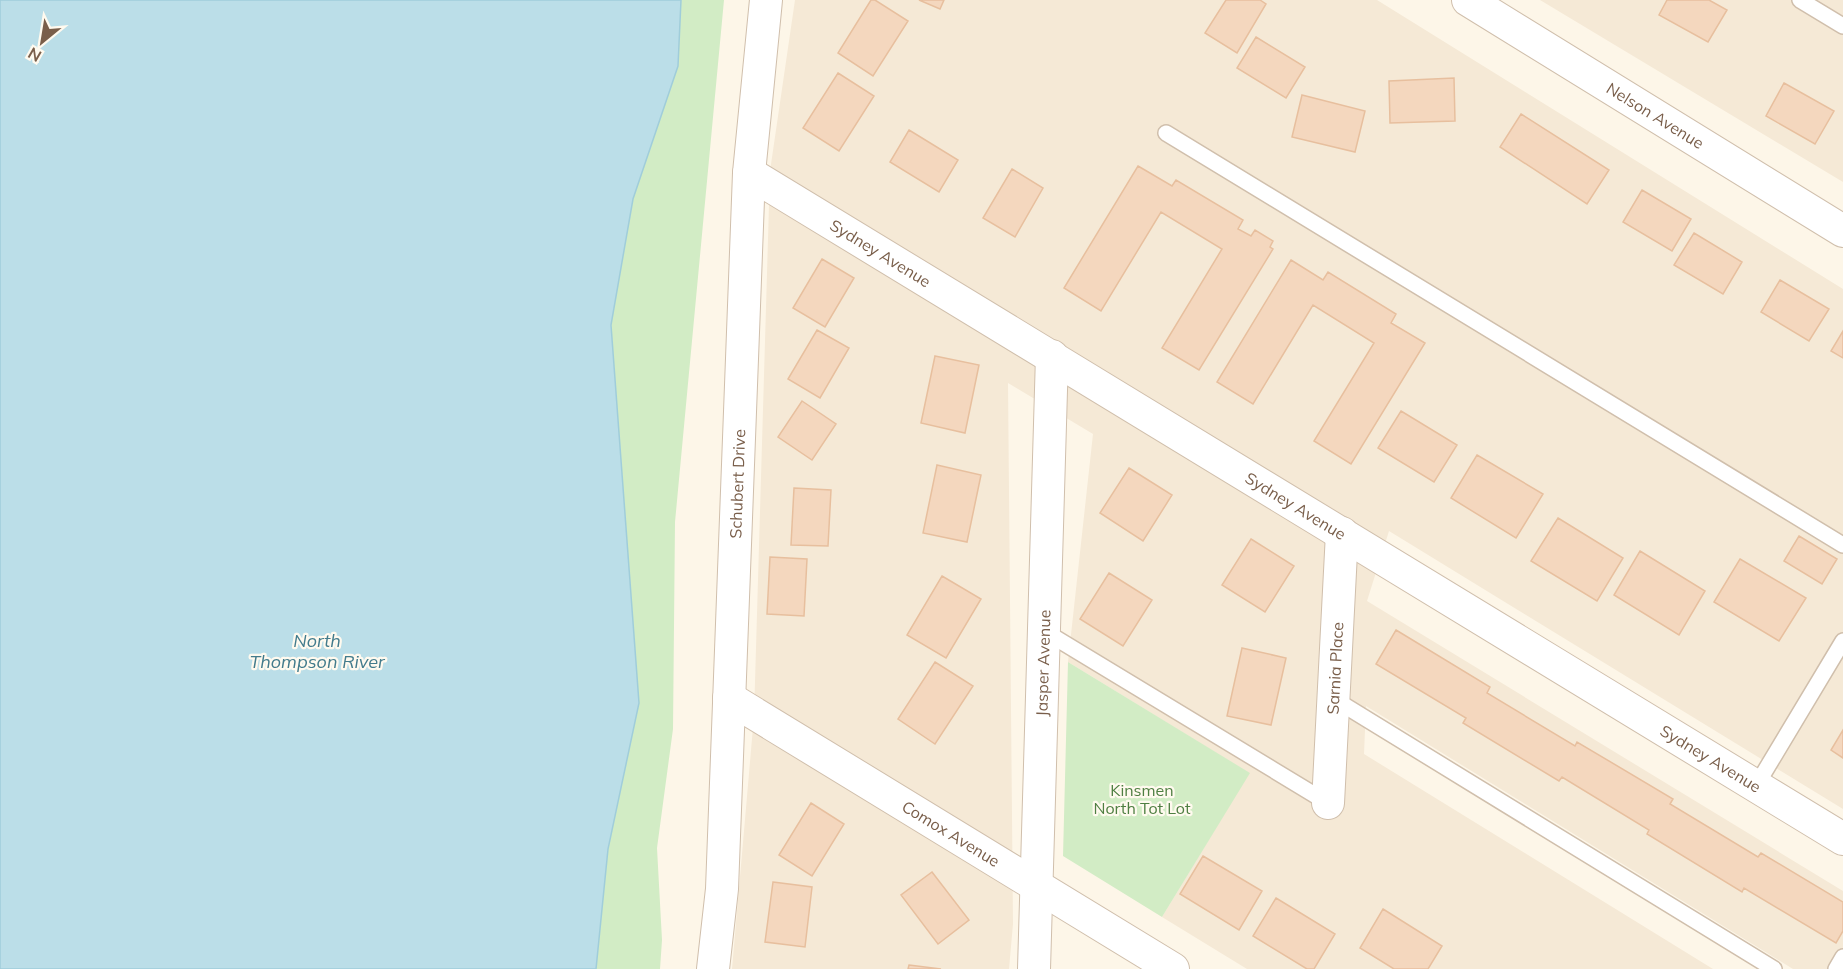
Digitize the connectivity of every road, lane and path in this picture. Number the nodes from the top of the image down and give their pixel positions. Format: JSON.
{"nodes":[{"id":1,"x":766,"y":0,"type":"edge"},
{"id":2,"x":1468,"y":0,"type":"edge"},
{"id":3,"x":1800,"y":0,"type":"edge"},
{"id":4,"x":1843,"y":26,"type":"edge"},
{"id":5,"x":1166,"y":133,"type":"dead end"},
{"id":6,"x":749,"y":173,"type":"junction"},
{"id":7,"x":1843,"y":231,"type":"edge"},
{"id":8,"x":1052,"y":356,"type":"junction"},
{"id":9,"x":1342,"y":533,"type":"junction"},
{"id":10,"x":1843,"y":544,"type":"edge"},
{"id":11,"x":1044,"y":631,"type":"junction"},
{"id":12,"x":1843,"y":641,"type":"edge"},
{"id":13,"x":729,"y":698,"type":"junction"},
{"id":14,"x":1334,"y":699,"type":"junction"},
{"id":15,"x":1756,"y":786,"type":"junction"},
{"id":16,"x":1328,"y":803,"type":"joint"},
{"id":17,"x":1843,"y":839,"type":"edge"},
{"id":18,"x":1037,"y":886,"type":"junction"},
{"id":19,"x":1843,"y":957,"type":"edge"},
{"id":20,"x":713,"y":969,"type":"edge"},
{"id":21,"x":1034,"y":969,"type":"edge"},
{"id":22,"x":1173,"y":969,"type":"edge"},
{"id":23,"x":1774,"y":969,"type":"edge"},
{"id":24,"x":1836,"y":969,"type":"edge"}],
"edges":[{"from":1,"to":6,"type":"street","name":"Schubert Drive"},
{"from":2,"to":7,"type":"street","name":"Nelson Avenue"},
{"from":3,"to":4,"type":"lane"},
{"from":5,"to":10,"type":"lane"},
{"from":6,"to":8,"type":"street","name":"Sydney Avenue"},
{"from":6,"to":13,"type":"street","name":"Schubert Drive"},
{"from":8,"to":9,"type":"street","name":"Sydney Avenue"},
{"from":8,"to":11,"type":"street","name":"Jasper Avenue"},
{"from":9,"to":14,"type":"street","name":"Sarnia Place"},
{"from":9,"to":15,"type":"street","name":"Sydney Avenue"},
{"from":11,"to":16,"type":"lane"},
{"from":11,"to":18,"type":"street","name":"Jasper Avenue"},
{"from":12,"to":15,"type":"lane"},
{"from":13,"to":18,"type":"street","name":"Comox Avenue"},
{"from":13,"to":20,"type":"street","name":"Schubert Drive"},
{"from":14,"to":16,"type":"street","name":"Sarnia Place"},
{"from":14,"to":23,"type":"lane"},
{"from":15,"to":17,"type":"street","name":"Sydney Avenue"},
{"from":18,"to":21,"type":"street","name":"Jasper Avenue"},
{"from":18,"to":22,"type":"street","name":"Comox Avenue"},
{"from":19,"to":24,"type":"lane"}]}
